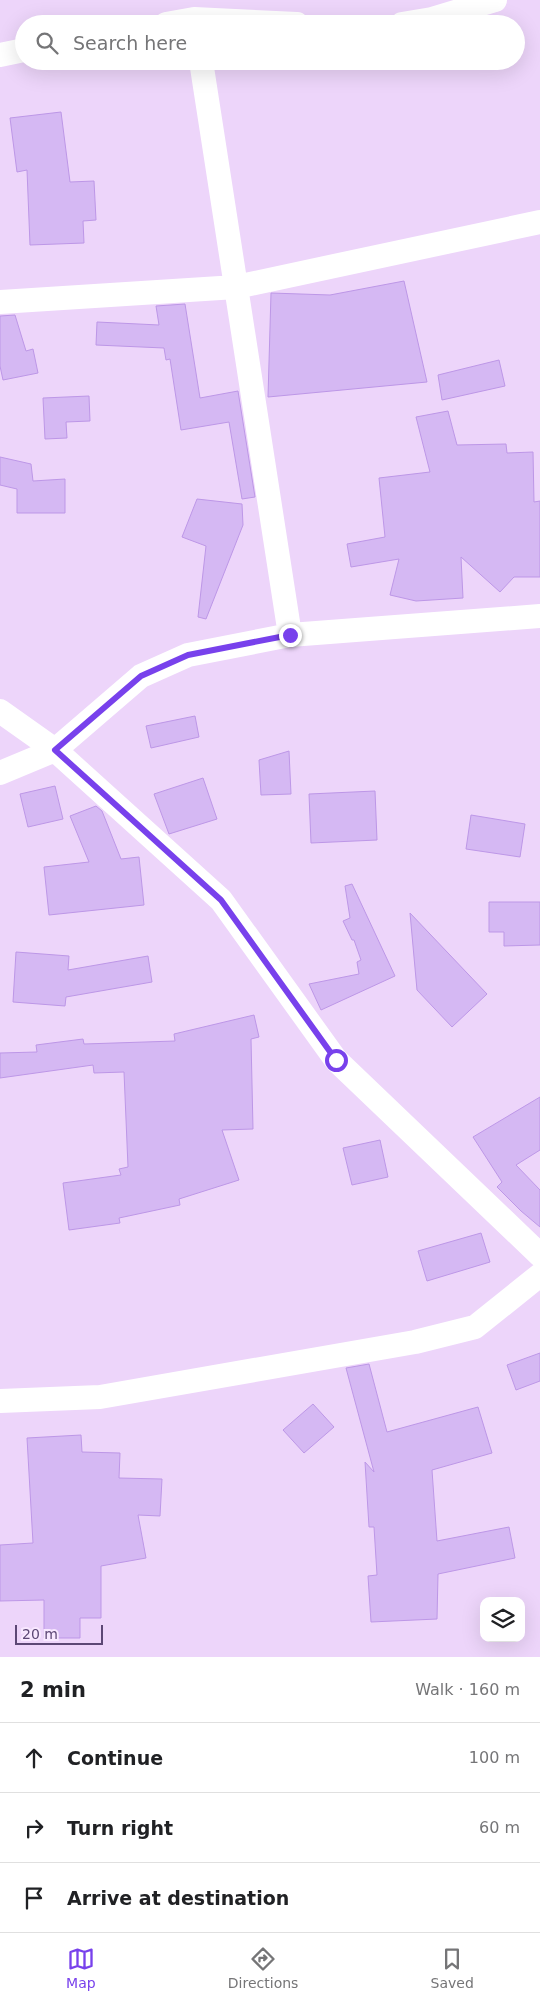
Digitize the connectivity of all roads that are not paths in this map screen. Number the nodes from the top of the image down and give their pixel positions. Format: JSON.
{"nodes":[{"id":1,"x":495,"y":0,"type":"edge"},
{"id":2,"x":445,"y":15,"type":"edge"},
{"id":3,"x":15,"y":52,"type":"edge"},
{"id":4,"x":0,"y":55,"type":"edge"},
{"id":5,"x":202,"y":70,"type":"edge"},
{"id":6,"x":540,"y":222,"type":"edge"},
{"id":7,"x":236,"y":287,"type":"junction"},
{"id":8,"x":0,"y":302,"type":"edge"},
{"id":9,"x":540,"y":616,"type":"edge"},
{"id":10,"x":290,"y":635,"type":"junction"},
{"id":11,"x":0,"y":711,"type":"edge"},
{"id":12,"x":55,"y":750,"type":"junction"},
{"id":13,"x":0,"y":773,"type":"edge"},
{"id":14,"x":540,"y":1255,"type":"edge"},
{"id":15,"x":540,"y":1275,"type":"edge"},
{"id":16,"x":0,"y":1401,"type":"edge"}],
"edges":[{"from":1,"to":2,"type":"street"},
{"from":3,"to":4,"type":"street"},
{"from":5,"to":7,"type":"street"},
{"from":6,"to":7,"type":"street"},
{"from":7,"to":8,"type":"street"},
{"from":7,"to":10,"type":"street"},
{"from":9,"to":10,"type":"street"},
{"from":10,"to":12,"type":"street"},
{"from":11,"to":12,"type":"street"},
{"from":12,"to":13,"type":"street"},
{"from":12,"to":14,"type":"street"},
{"from":15,"to":16,"type":"street"}]}
